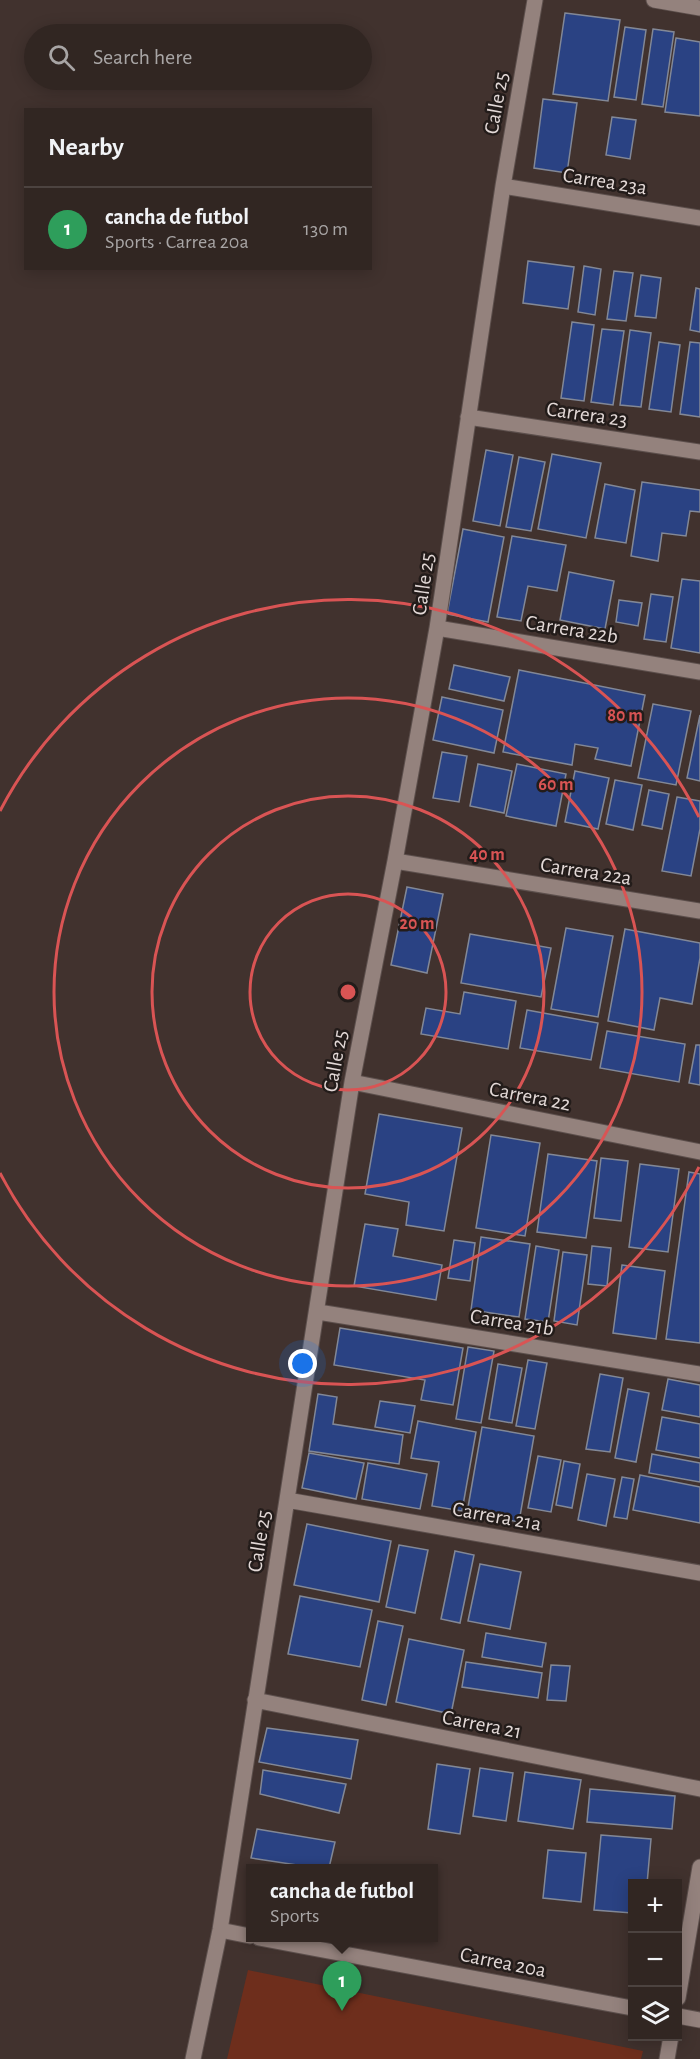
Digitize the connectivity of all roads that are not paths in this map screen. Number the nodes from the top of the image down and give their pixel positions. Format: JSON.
{"nodes":[{"id":1,"x":535,"y":0,"type":"edge"},
{"id":2,"x":654,"y":0,"type":"edge"},
{"id":3,"x":700,"y":8,"type":"edge"},
{"id":4,"x":503,"y":186,"type":"junction"},
{"id":5,"x":700,"y":218,"type":"edge"},
{"id":6,"x":468,"y":417,"type":"junction"},
{"id":7,"x":700,"y":452,"type":"edge"},
{"id":8,"x":437,"y":628,"type":"junction"},
{"id":9,"x":700,"y":672,"type":"edge"},
{"id":10,"x":395,"y":861,"type":"junction"},
{"id":11,"x":700,"y":911,"type":"edge"},
{"id":12,"x":352,"y":1082,"type":"junction"},
{"id":13,"x":700,"y":1152,"type":"edge"},
{"id":14,"x":318,"y":1312,"type":"junction"},
{"id":15,"x":700,"y":1374,"type":"edge"},
{"id":16,"x":286,"y":1500,"type":"junction"},
{"id":17,"x":700,"y":1573,"type":"edge"},
{"id":18,"x":255,"y":1700,"type":"junction"},
{"id":19,"x":700,"y":1789,"type":"edge"},
{"id":20,"x":700,"y":1867,"type":"edge"},
{"id":21,"x":220,"y":1930,"type":"junction"},
{"id":22,"x":246,"y":1935,"type":"edge"},
{"id":23,"x":280,"y":1942,"type":"edge"},
{"id":24,"x":680,"y":1987,"type":"edge"},
{"id":25,"x":628,"y":2007,"type":"edge"},
{"id":26,"x":682,"y":2017,"type":"edge"},
{"id":27,"x":700,"y":2020,"type":"edge"},
{"id":28,"x":670,"y":2041,"type":"edge"},
{"id":29,"x":193,"y":2059,"type":"edge"},
{"id":30,"x":667,"y":2059,"type":"edge"}],
"edges":[{"from":1,"to":4,"type":"street","name":"Calle 25"},
{"from":2,"to":3,"type":"street"},
{"from":4,"to":5,"type":"street","name":"Carrea 23a"},
{"from":4,"to":6,"type":"street","name":"Calle 25"},
{"from":6,"to":7,"type":"street","name":"Carrera 23"},
{"from":6,"to":8,"type":"street","name":"Calle 25"},
{"from":8,"to":9,"type":"street","name":"Carrera 22b"},
{"from":8,"to":10,"type":"street","name":"Calle 25"},
{"from":10,"to":11,"type":"street","name":"Carrera 22a"},
{"from":10,"to":12,"type":"street","name":"Calle 25"},
{"from":12,"to":13,"type":"street","name":"Carrera 22"},
{"from":12,"to":14,"type":"street","name":"Calle 25"},
{"from":14,"to":15,"type":"street","name":"Carrea 21b"},
{"from":14,"to":16,"type":"street","name":"Calle 25"},
{"from":16,"to":17,"type":"street","name":"Carrera 21a"},
{"from":16,"to":18,"type":"street","name":"Calle 25"},
{"from":18,"to":19,"type":"street","name":"Carrera 21"},
{"from":18,"to":21,"type":"street","name":"Calle 25"},
{"from":20,"to":24,"type":"street"},
{"from":21,"to":22,"type":"street"},
{"from":21,"to":29,"type":"street","name":"Calle 25"},
{"from":23,"to":25,"type":"street","name":"Carrea 20a"},
{"from":26,"to":27,"type":"street"},
{"from":28,"to":30,"type":"street"}]}
